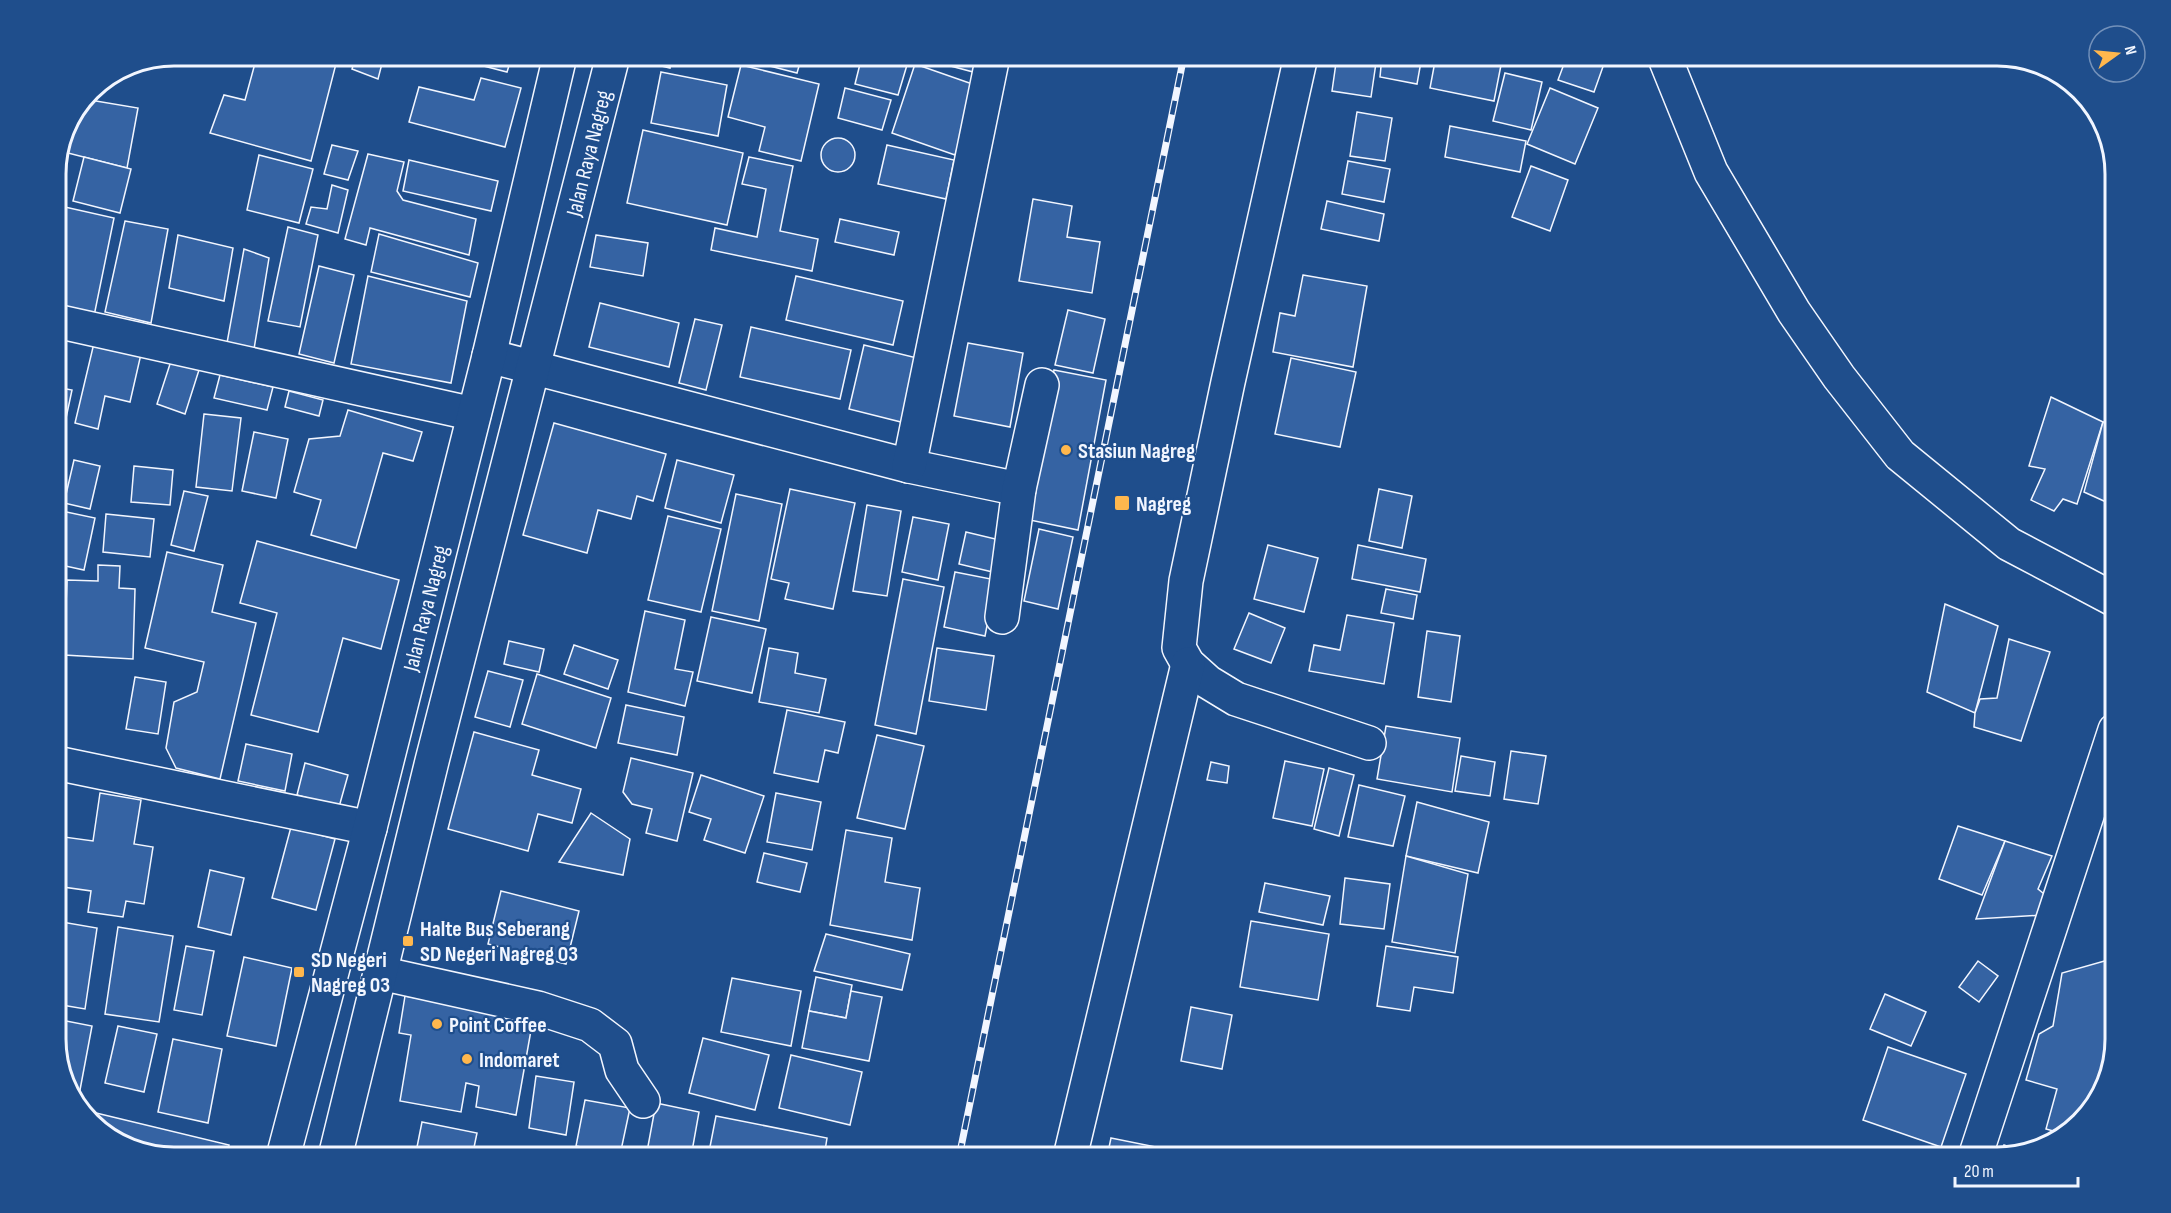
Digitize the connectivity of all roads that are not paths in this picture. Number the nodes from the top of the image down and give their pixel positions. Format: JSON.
{"nodes":[{"id":1,"x":558,"y":66,"type":"edge"},
{"id":2,"x":610,"y":66,"type":"edge"},
{"id":3,"x":991,"y":66,"type":"edge"},
{"id":4,"x":1299,"y":66,"type":"edge"},
{"id":5,"x":1668,"y":66,"type":"edge"},
{"id":6,"x":66,"y":323,"type":"edge"},
{"id":7,"x":489,"y":356,"type":"junction"},
{"id":8,"x":532,"y":368,"type":"junction"},
{"id":9,"x":1042,"y":386,"type":"dead end"},
{"id":10,"x":474,"y":414,"type":"junction"},
{"id":11,"x":909,"y":466,"type":"junction"},
{"id":12,"x":1019,"y":489,"type":"junction"},
{"id":13,"x":2105,"y":595,"type":"edge"},
{"id":14,"x":1002,"y":617,"type":"dead end"},
{"id":15,"x":1188,"y":664,"type":"junction"},
{"id":16,"x":1369,"y":743,"type":"dead end"},
{"id":17,"x":2105,"y":761,"type":"edge"},
{"id":18,"x":66,"y":765,"type":"edge"},
{"id":19,"x":370,"y":828,"type":"junction"},
{"id":20,"x":380,"y":973,"type":"junction"},
{"id":21,"x":643,"y":1101,"type":"dead end"},
{"id":22,"x":286,"y":1147,"type":"edge"},
{"id":23,"x":338,"y":1147,"type":"edge"},
{"id":24,"x":1073,"y":1147,"type":"edge"},
{"id":25,"x":1979,"y":1147,"type":"edge"}],
"edges":[{"from":1,"to":7,"type":"main road","name":"Jalan Raya Nagreg"},
{"from":2,"to":8,"type":"main road","name":"Jalan Raya Nagreg"},
{"from":3,"to":11,"type":"main road"},
{"from":4,"to":15,"type":"main road"},
{"from":5,"to":13,"type":"main road"},
{"from":6,"to":10,"type":"main road"},
{"from":7,"to":8,"type":"main road"},
{"from":7,"to":10,"type":"main road","name":"Jalan Raya Nagreg"},
{"from":8,"to":11,"type":"main road"},
{"from":8,"to":20,"type":"main road","name":"Jalan Raya Nagreg"},
{"from":9,"to":12,"type":"main road"},
{"from":10,"to":19,"type":"main road","name":"Jalan Raya Nagreg"},
{"from":11,"to":12,"type":"main road"},
{"from":12,"to":14,"type":"main road"},
{"from":15,"to":16,"type":"main road"},
{"from":15,"to":24,"type":"main road"},
{"from":17,"to":25,"type":"main road"},
{"from":18,"to":19,"type":"main road"},
{"from":19,"to":22,"type":"main road","name":"Jalan Raya Nagreg"},
{"from":20,"to":21,"type":"main road"},
{"from":20,"to":23,"type":"main road","name":"Jalan Raya Nagreg"}]}
